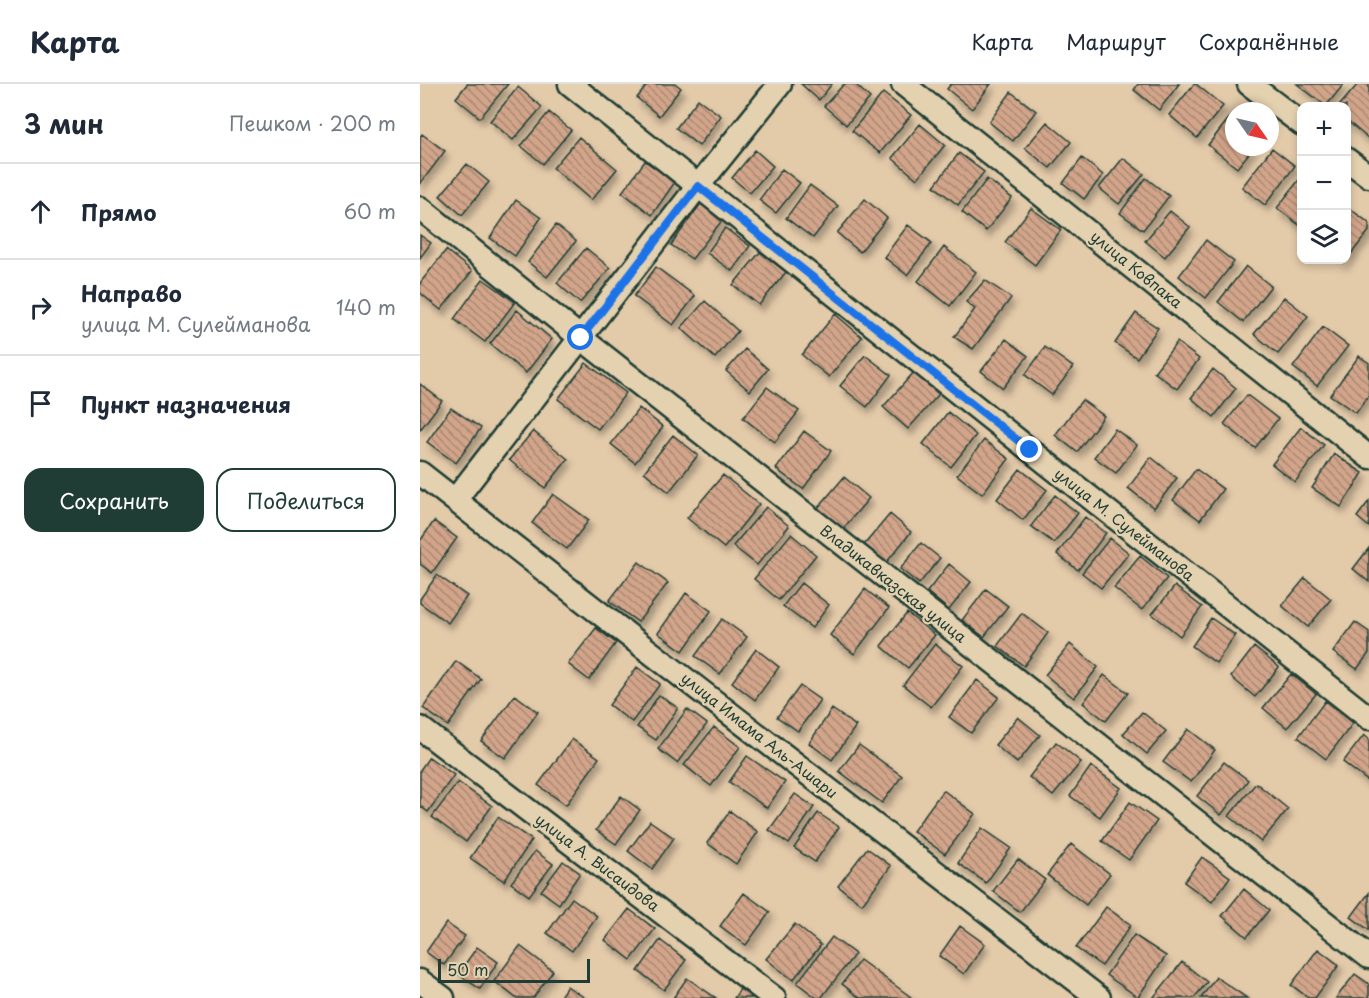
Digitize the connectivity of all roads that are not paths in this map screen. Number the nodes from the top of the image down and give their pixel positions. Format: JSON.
{"nodes":[{"id":1,"x":570,"y":84,"type":"edge"},
{"id":2,"x":780,"y":84,"type":"edge"},
{"id":3,"x":903,"y":84,"type":"edge"},
{"id":4,"x":1249,"y":84,"type":"edge"},
{"id":5,"x":1297,"y":120,"type":"edge"},
{"id":6,"x":1351,"y":162,"type":"edge"},
{"id":7,"x":1369,"y":176,"type":"edge"},
{"id":8,"x":698,"y":186,"type":"junction"},
{"id":9,"x":420,"y":208,"type":"edge"},
{"id":10,"x":581,"y":338,"type":"junction"},
{"id":11,"x":1369,"y":457,"type":"edge"},
{"id":12,"x":420,"y":473,"type":"edge"},
{"id":13,"x":455,"y":500,"type":"junction"},
{"id":14,"x":1369,"y":718,"type":"edge"},
{"id":15,"x":420,"y":728,"type":"edge"},
{"id":16,"x":1369,"y":957,"type":"edge"},
{"id":17,"x":420,"y":981,"type":"edge"},
{"id":18,"x":443,"y":998,"type":"edge"},
{"id":19,"x":774,"y":998,"type":"edge"},
{"id":20,"x":1099,"y":998,"type":"edge"}],
"edges":[{"from":1,"to":8,"type":"street","name":"улица М. Сулейманова"},
{"from":2,"to":8,"type":"street"},
{"from":3,"to":11,"type":"street","name":"улица Ковпака"},
{"from":4,"to":5,"type":"street"},
{"from":6,"to":7,"type":"street"},
{"from":8,"to":10,"type":"street"},
{"from":8,"to":14,"type":"street","name":"улица М. Сулейманова"},
{"from":9,"to":10,"type":"street","name":"Владикавказская улица"},
{"from":10,"to":13,"type":"street"},
{"from":10,"to":16,"type":"street","name":"Владикавказская улица"},
{"from":12,"to":13,"type":"street","name":"улица Имама Аль-Ашари"},
{"from":13,"to":20,"type":"street","name":"улица Имама Аль-Ашари"},
{"from":15,"to":19,"type":"street","name":"улица А. Висаидова"},
{"from":17,"to":18,"type":"street"}]}
